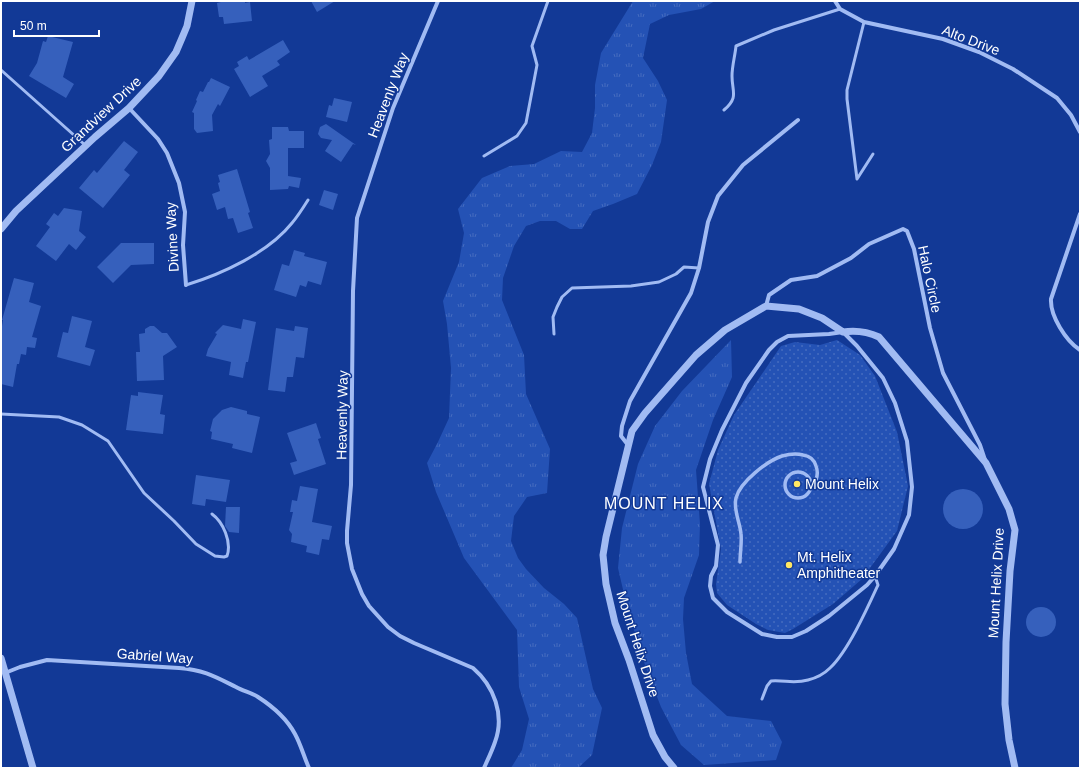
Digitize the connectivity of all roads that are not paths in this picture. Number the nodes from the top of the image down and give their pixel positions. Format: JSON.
{"nodes":[{"id":1,"x":192,"y":1,"type":"edge"},
{"id":2,"x":438,"y":1,"type":"edge"},
{"id":3,"x":548,"y":1,"type":"edge"},
{"id":4,"x":835,"y":1,"type":"edge"},
{"id":5,"x":840,"y":8,"type":"junction"},
{"id":6,"x":864,"y":22,"type":"junction"},
{"id":7,"x":1,"y":70,"type":"edge"},
{"id":8,"x":129,"y":108,"type":"junction"},
{"id":9,"x":724,"y":110,"type":"dead end"},
{"id":10,"x":798,"y":120,"type":"dead end"},
{"id":11,"x":1080,"y":132,"type":"edge"},
{"id":12,"x":86,"y":145,"type":"junction"},
{"id":13,"x":873,"y":154,"type":"dead end"},
{"id":14,"x":484,"y":156,"type":"dead end"},
{"id":15,"x":308,"y":200,"type":"dead end"},
{"id":16,"x":1080,"y":214,"type":"edge"},
{"id":17,"x":1,"y":229,"type":"edge"},
{"id":18,"x":699,"y":268,"type":"junction"},
{"id":19,"x":186,"y":285,"type":"joint"},
{"id":20,"x":766,"y":306,"type":"junction"},
{"id":21,"x":843,"y":332,"type":"junction"},
{"id":22,"x":554,"y":334,"type":"dead end"},
{"id":23,"x":1080,"y":350,"type":"edge"},
{"id":24,"x":1,"y":414,"type":"edge"},
{"id":25,"x":629,"y":447,"type":"junction"},
{"id":26,"x":986,"y":463,"type":"junction"},
{"id":27,"x":811,"y":488,"type":"junction"},
{"id":28,"x":212,"y":514,"type":"dead end"},
{"id":29,"x":740,"y":562,"type":"dead end"},
{"id":30,"x":875,"y":576,"type":"junction"},
{"id":31,"x":1,"y":658,"type":"edge"},
{"id":32,"x":5,"y":673,"type":"junction"},
{"id":33,"x":762,"y":700,"type":"dead end"},
{"id":34,"x":33,"y":768,"type":"edge"},
{"id":35,"x":309,"y":768,"type":"edge"},
{"id":36,"x":484,"y":768,"type":"edge"},
{"id":37,"x":674,"y":768,"type":"edge"},
{"id":38,"x":1015,"y":768,"type":"edge"}],
"edges":[{"from":1,"to":8,"type":"street","name":"Grandview Drive"},
{"from":2,"to":36,"type":"street","name":"Heavenly Way"},
{"from":3,"to":14,"type":"lane"},
{"from":4,"to":5,"type":"street","name":"Alto Drive"},
{"from":5,"to":6,"type":"street","name":"Alto Drive"},
{"from":5,"to":9,"type":"lane"},
{"from":6,"to":11,"type":"street","name":"Alto Drive"},
{"from":6,"to":13,"type":"lane"},
{"from":7,"to":12,"type":"lane"},
{"from":8,"to":12,"type":"street","name":"Grandview Drive"},
{"from":8,"to":19,"type":"street","name":"Divine Way"},
{"from":10,"to":18,"type":"street"},
{"from":12,"to":17,"type":"street","name":"Grandview Drive"},
{"from":15,"to":19,"type":"lane"},
{"from":16,"to":23,"type":"street"},
{"from":18,"to":22,"type":"lane"},
{"from":18,"to":25,"type":"street"},
{"from":20,"to":21,"type":"street","name":"Mount Helix Drive"},
{"from":20,"to":25,"type":"street","name":"Mount Helix Drive"},
{"from":20,"to":26,"type":"street","name":"Halo Circle"},
{"from":21,"to":26,"type":"street","name":"Mount Helix Drive"},
{"from":21,"to":30,"type":"street","name":"Mount Helix Drive"},
{"from":21,"to":30,"type":"street","name":"Mount Helix Drive"},
{"from":24,"to":28,"type":"lane"},
{"from":25,"to":37,"type":"street","name":"Mount Helix Drive"},
{"from":26,"to":38,"type":"street","name":"Mount Helix Drive"},
{"from":27,"to":27,"type":"street"},
{"from":27,"to":29,"type":"street"},
{"from":30,"to":33,"type":"lane"},
{"from":31,"to":32,"type":"street"},
{"from":32,"to":34,"type":"street"},
{"from":32,"to":35,"type":"street","name":"Gabriel Way"}]}
